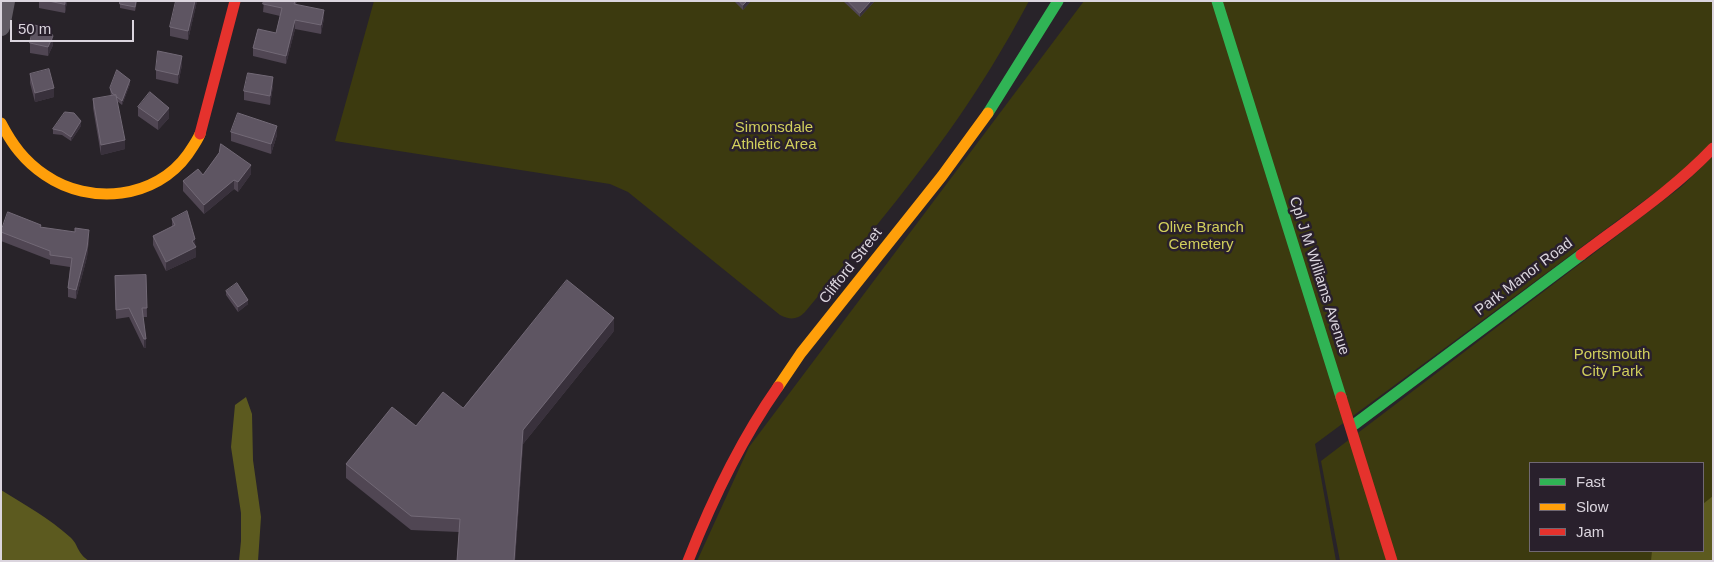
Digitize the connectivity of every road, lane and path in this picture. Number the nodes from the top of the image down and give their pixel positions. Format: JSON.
{"nodes":[{"id":1,"x":6,"y":1,"type":"edge"},
{"id":2,"x":235,"y":1,"type":"edge"},
{"id":3,"x":1058,"y":1,"type":"edge"},
{"id":4,"x":1217,"y":1,"type":"edge"},
{"id":5,"x":1,"y":27,"type":"edge"},
{"id":6,"x":1,"y":123,"type":"edge"},
{"id":7,"x":1713,"y":148,"type":"edge"},
{"id":8,"x":1350,"y":427,"type":"junction"},
{"id":9,"x":688,"y":561,"type":"edge"},
{"id":10,"x":1392,"y":561,"type":"edge"}],
"edges":[{"from":1,"to":5,"type":"street"},
{"from":2,"to":6,"type":"street"},
{"from":3,"to":9,"type":"street","name":"Clifford Street"},
{"from":4,"to":8,"type":"street","name":"Cpl J M Williams Avenue"},
{"from":7,"to":8,"type":"street","name":"Park Manor Road"},
{"from":8,"to":10,"type":"street","name":"Cpl J M Williams Avenue"}]}
